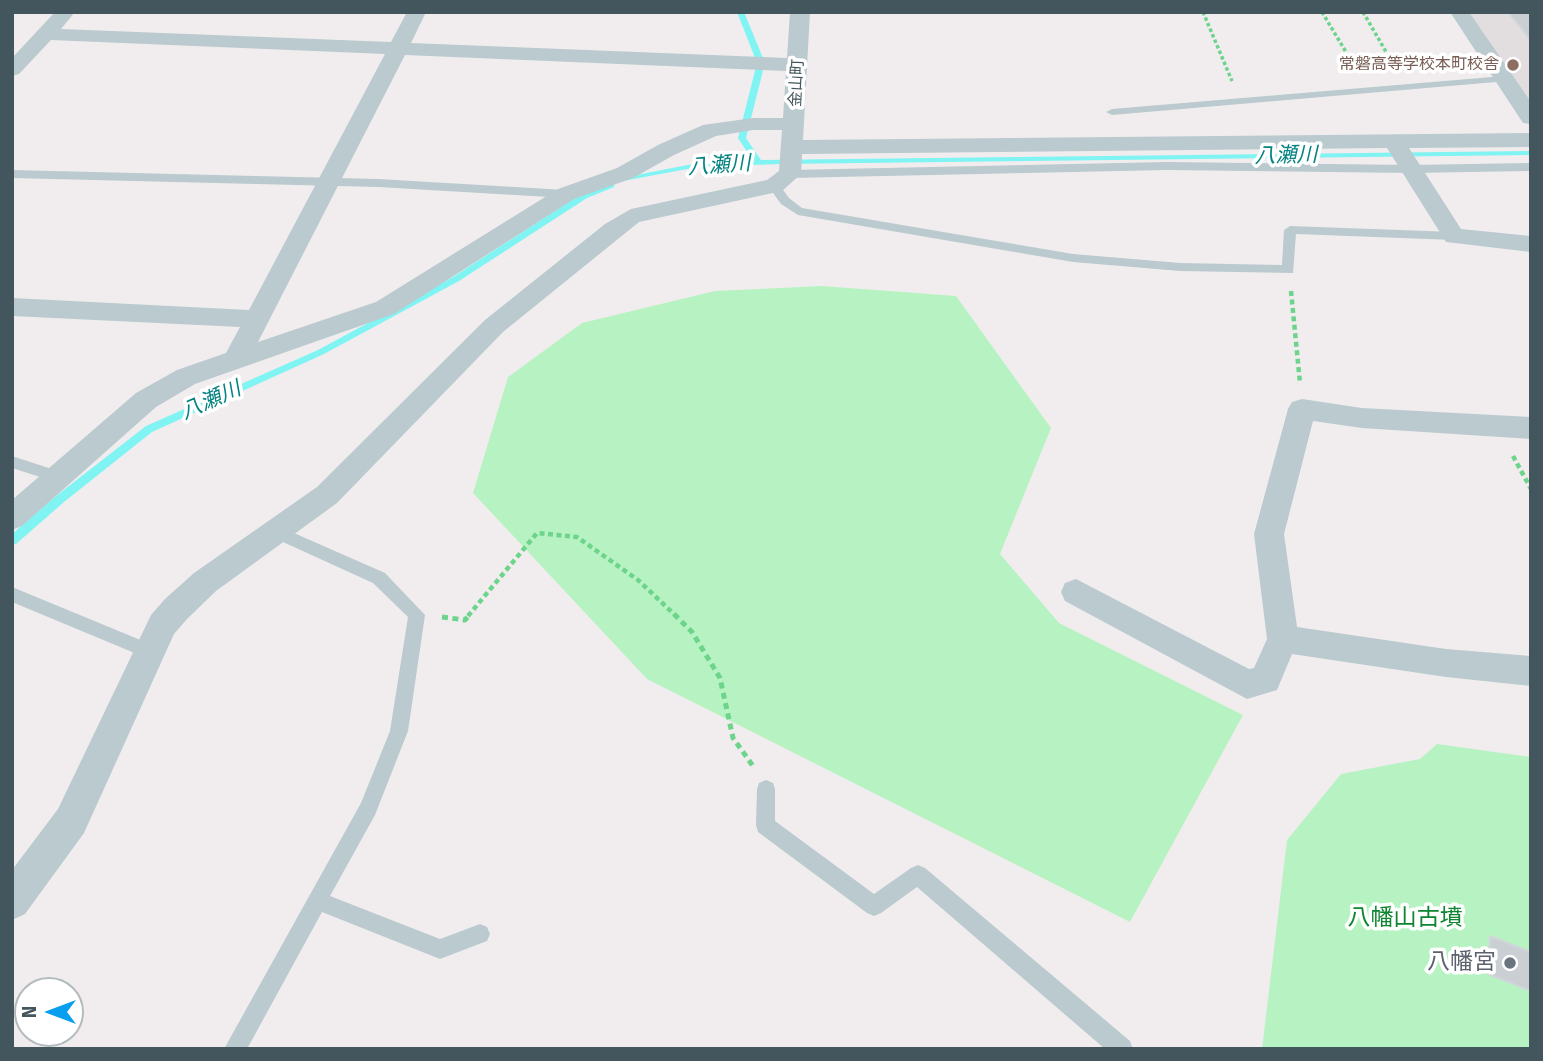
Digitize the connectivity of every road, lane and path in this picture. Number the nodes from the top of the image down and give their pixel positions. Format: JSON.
{"nodes":[{"id":1,"x":66,"y":12,"type":"edge"},
{"id":2,"x":417,"y":12,"type":"edge"},
{"id":3,"x":800,"y":12,"type":"edge"},
{"id":4,"x":1203,"y":12,"type":"edge"},
{"id":5,"x":1322,"y":12,"type":"edge"},
{"id":6,"x":1363,"y":12,"type":"edge"},
{"id":7,"x":1459,"y":12,"type":"edge"},
{"id":8,"x":46,"y":34,"type":"junction"},
{"id":9,"x":397,"y":51,"type":"junction"},
{"id":10,"x":798,"y":65,"type":"junction"},
{"id":11,"x":12,"y":70,"type":"edge"},
{"id":12,"x":1504,"y":79,"type":"junction"},
{"id":13,"x":1408,"y":87,"type":"junction"},
{"id":14,"x":1369,"y":90,"type":"junction"},
{"id":15,"x":1241,"y":101,"type":"junction"},
{"id":16,"x":1112,"y":112,"type":"dead end"},
{"id":17,"x":1531,"y":118,"type":"edge"},
{"id":18,"x":794,"y":124,"type":"junction"},
{"id":19,"x":1531,"y":140,"type":"edge"},
{"id":20,"x":1403,"y":156,"type":"junction"},
{"id":21,"x":788,"y":166,"type":"junction"},
{"id":22,"x":1531,"y":167,"type":"edge"},
{"id":23,"x":12,"y":174,"type":"edge"},
{"id":24,"x":329,"y":181,"type":"junction"},
{"id":25,"x":566,"y":194,"type":"junction"},
{"id":26,"x":1454,"y":236,"type":"junction"},
{"id":27,"x":1531,"y":244,"type":"edge"},
{"id":28,"x":1288,"y":270,"type":"junction"},
{"id":29,"x":12,"y":307,"type":"edge"},
{"id":30,"x":257,"y":319,"type":"junction"},
{"id":31,"x":236,"y":359,"type":"junction"},
{"id":32,"x":1302,"y":409,"type":"junction"},
{"id":33,"x":1531,"y":429,"type":"edge"},
{"id":34,"x":12,"y":462,"type":"edge"},
{"id":35,"x":59,"y":477,"type":"junction"},
{"id":36,"x":12,"y":518,"type":"edge"},
{"id":37,"x":278,"y":532,"type":"junction"},
{"id":38,"x":1076,"y":592,"type":"dead end"},
{"id":39,"x":12,"y":594,"type":"edge"},
{"id":40,"x":417,"y":615,"type":"junction"},
{"id":41,"x":1283,"y":639,"type":"junction"},
{"id":42,"x":149,"y":651,"type":"junction"},
{"id":43,"x":1531,"y":671,"type":"edge"},
{"id":44,"x":766,"y":789,"type":"joint"},
{"id":45,"x":12,"y":901,"type":"edge"},
{"id":46,"x":318,"y":901,"type":"junction"},
{"id":47,"x":480,"y":934,"type":"dead end"},
{"id":48,"x":236,"y":1049,"type":"edge"},
{"id":49,"x":1122,"y":1049,"type":"edge"}],
"edges":[{"from":1,"to":8,"type":"street"},
{"from":2,"to":9,"type":"street"},
{"from":3,"to":10,"type":"street","name":"金山町"},
{"from":4,"to":15,"type":"path"},
{"from":5,"to":14,"type":"path"},
{"from":6,"to":13,"type":"path"},
{"from":7,"to":12,"type":"street"},
{"from":8,"to":9,"type":"street"},
{"from":8,"to":11,"type":"street"},
{"from":9,"to":10,"type":"street"},
{"from":9,"to":24,"type":"street"},
{"from":10,"to":18,"type":"street","name":"金山町"},
{"from":12,"to":13,"type":"lane"},
{"from":12,"to":17,"type":"street"},
{"from":13,"to":14,"type":"lane"},
{"from":14,"to":15,"type":"lane"},
{"from":15,"to":16,"type":"lane"},
{"from":18,"to":21,"type":"street","name":"金山町"},
{"from":18,"to":25,"type":"street"},
{"from":19,"to":20,"type":"street"},
{"from":20,"to":21,"type":"street"},
{"from":20,"to":21,"type":"lane"},
{"from":20,"to":22,"type":"lane"},
{"from":20,"to":26,"type":"street"},
{"from":21,"to":28,"type":"lane"},
{"from":21,"to":37,"type":"street"},
{"from":23,"to":24,"type":"lane"},
{"from":24,"to":25,"type":"lane"},
{"from":24,"to":30,"type":"street"},
{"from":25,"to":31,"type":"street"},
{"from":26,"to":27,"type":"street"},
{"from":26,"to":28,"type":"lane"},
{"from":28,"to":32,"type":"path"},
{"from":29,"to":30,"type":"street"},
{"from":30,"to":31,"type":"street"},
{"from":31,"to":35,"type":"street"},
{"from":32,"to":33,"type":"street"},
{"from":32,"to":41,"type":"street"},
{"from":34,"to":35,"type":"lane"},
{"from":35,"to":36,"type":"street"},
{"from":37,"to":40,"type":"lane"},
{"from":37,"to":42,"type":"street"},
{"from":38,"to":41,"type":"street"},
{"from":39,"to":42,"type":"lane"},
{"from":40,"to":44,"type":"path"},
{"from":40,"to":46,"type":"lane"},
{"from":41,"to":43,"type":"street"},
{"from":42,"to":45,"type":"street"},
{"from":44,"to":49,"type":"lane"},
{"from":46,"to":47,"type":"lane"},
{"from":46,"to":48,"type":"lane"}]}
